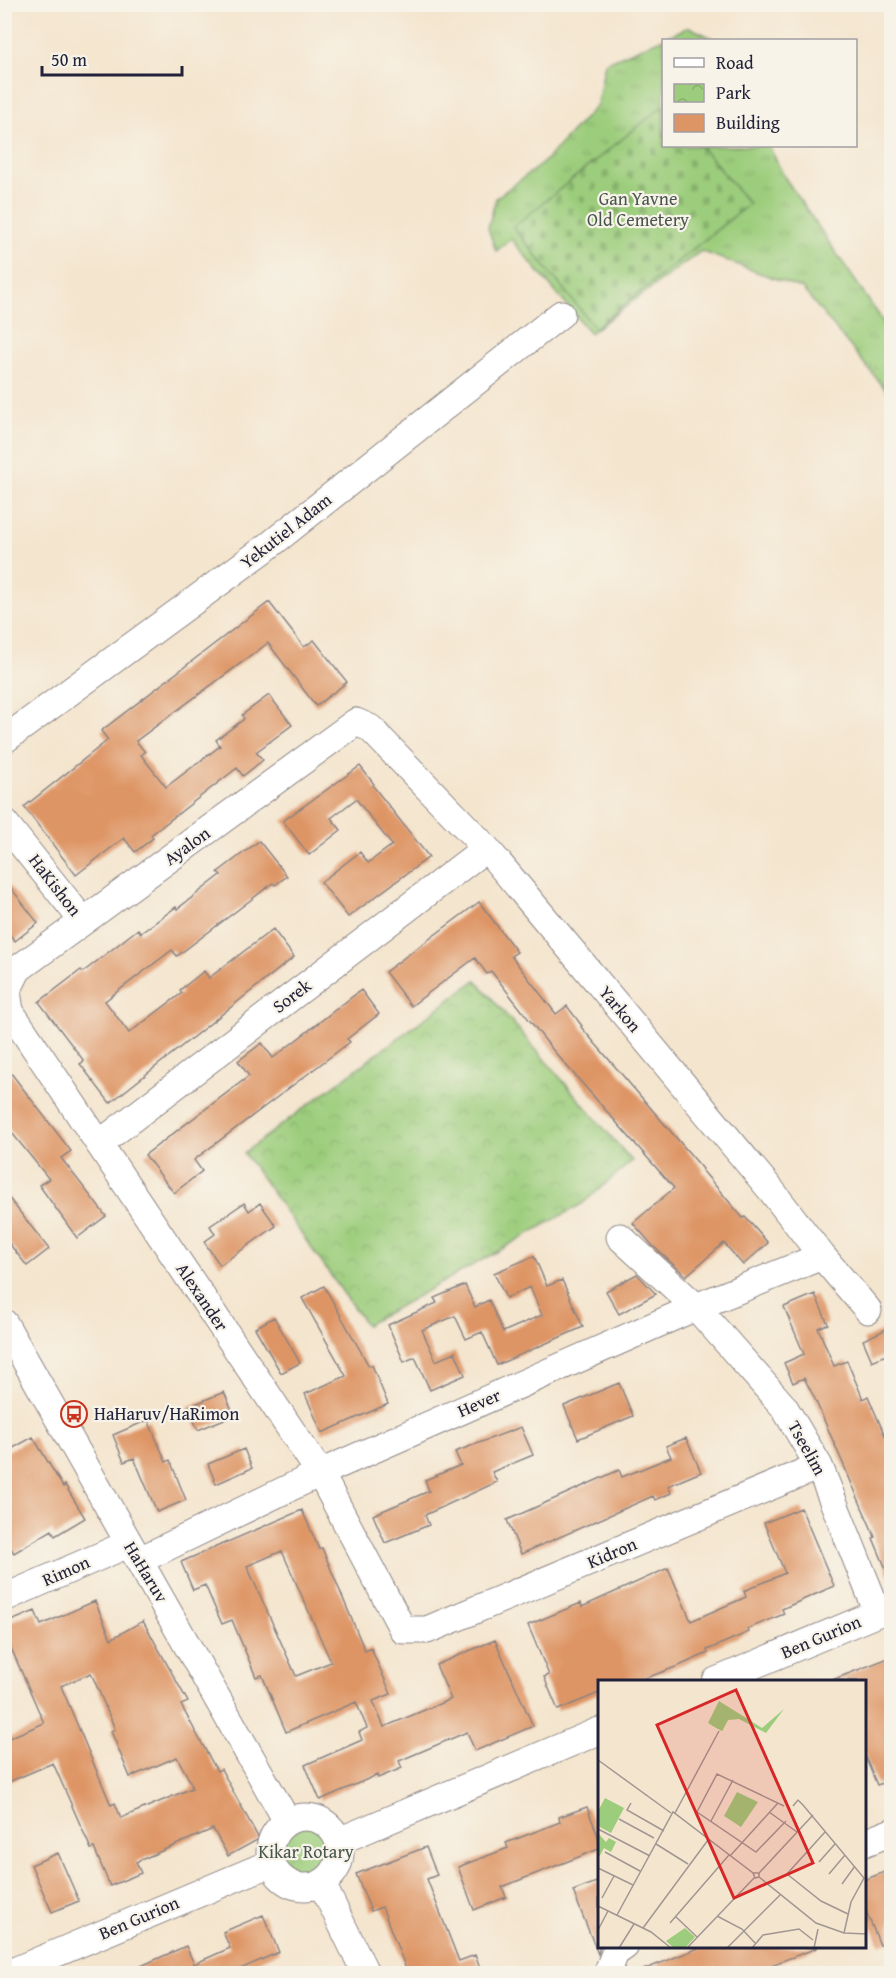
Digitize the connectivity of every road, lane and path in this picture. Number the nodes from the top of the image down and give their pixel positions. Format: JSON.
{"nodes":[{"id":1,"x":561,"y":314,"type":"dead end"},
{"id":2,"x":356,"y":722,"type":"joint"},
{"id":3,"x":4,"y":740,"type":"edge"},
{"id":4,"x":4,"y":822,"type":"edge"},
{"id":5,"x":486,"y":848,"type":"junction"},
{"id":6,"x":83,"y":921,"type":"junction"},
{"id":7,"x":18,"y":969,"type":"joint"},
{"id":8,"x":99,"y":1144,"type":"junction"},
{"id":9,"x":620,"y":1237,"type":"dead end"},
{"id":10,"x":822,"y":1256,"type":"junction"},
{"id":11,"x":696,"y":1307,"type":"junction"},
{"id":12,"x":868,"y":1310,"type":"dead end"},
{"id":13,"x":4,"y":1323,"type":"edge"},
{"id":14,"x":819,"y":1466,"type":"junction"},
{"id":15,"x":320,"y":1473,"type":"junction"},
{"id":16,"x":134,"y":1552,"type":"junction"},
{"id":17,"x":4,"y":1598,"type":"edge"},
{"id":18,"x":885,"y":1610,"type":"edge"},
{"id":19,"x":403,"y":1630,"type":"joint"},
{"id":20,"x":718,"y":1680,"type":"edge"},
{"id":21,"x":598,"y":1731,"type":"edge"},
{"id":22,"x":286,"y":1821,"type":"junction"},
{"id":23,"x":891,"y":1832,"type":"edge"},
{"id":24,"x":339,"y":1841,"type":"junction"},
{"id":25,"x":866,"y":1842,"type":"edge"},
{"id":26,"x":270,"y":1863,"type":"junction"},
{"id":27,"x":322,"y":1884,"type":"junction"},
{"id":28,"x":7,"y":1974,"type":"edge"},
{"id":29,"x":366,"y":1974,"type":"edge"}],
"edges":[{"from":1,"to":3,"type":"street","name":"Yekutiel Adam"},
{"from":2,"to":5,"type":"street","name":"Yarkon"},
{"from":2,"to":6,"type":"street","name":"Ayalon"},
{"from":4,"to":6,"type":"street","name":"HaKishon"},
{"from":5,"to":8,"type":"street","name":"Sorek"},
{"from":5,"to":10,"type":"street","name":"Yarkon"},
{"from":6,"to":7,"type":"street","name":"Ayalon"},
{"from":7,"to":8,"type":"street","name":"Alexander"},
{"from":8,"to":15,"type":"street","name":"Alexander"},
{"from":9,"to":11,"type":"street","name":"Tseelim"},
{"from":10,"to":11,"type":"street","name":"Hever"},
{"from":10,"to":12,"type":"street","name":"Yarkon"},
{"from":11,"to":14,"type":"street","name":"Tseelim"},
{"from":11,"to":15,"type":"street","name":"Hever"},
{"from":13,"to":16,"type":"street","name":"HaHaruv"},
{"from":14,"to":18,"type":"street","name":"Tseelim"},
{"from":14,"to":19,"type":"street","name":"Kidron"},
{"from":15,"to":16,"type":"street","name":"Hever"},
{"from":15,"to":19,"type":"street","name":"Alexander"},
{"from":16,"to":17,"type":"street","name":"Rimon"},
{"from":16,"to":22,"type":"street","name":"HaHaruv"},
{"from":18,"to":20,"type":"street","name":"Ben Gurion"},
{"from":21,"to":24,"type":"street"},
{"from":22,"to":24,"type":"street"},
{"from":22,"to":26,"type":"street"},
{"from":23,"to":25,"type":"street"},
{"from":24,"to":27,"type":"street"},
{"from":26,"to":27,"type":"street"},
{"from":26,"to":28,"type":"street","name":"Ben Gurion"},
{"from":27,"to":29,"type":"street"}]}
